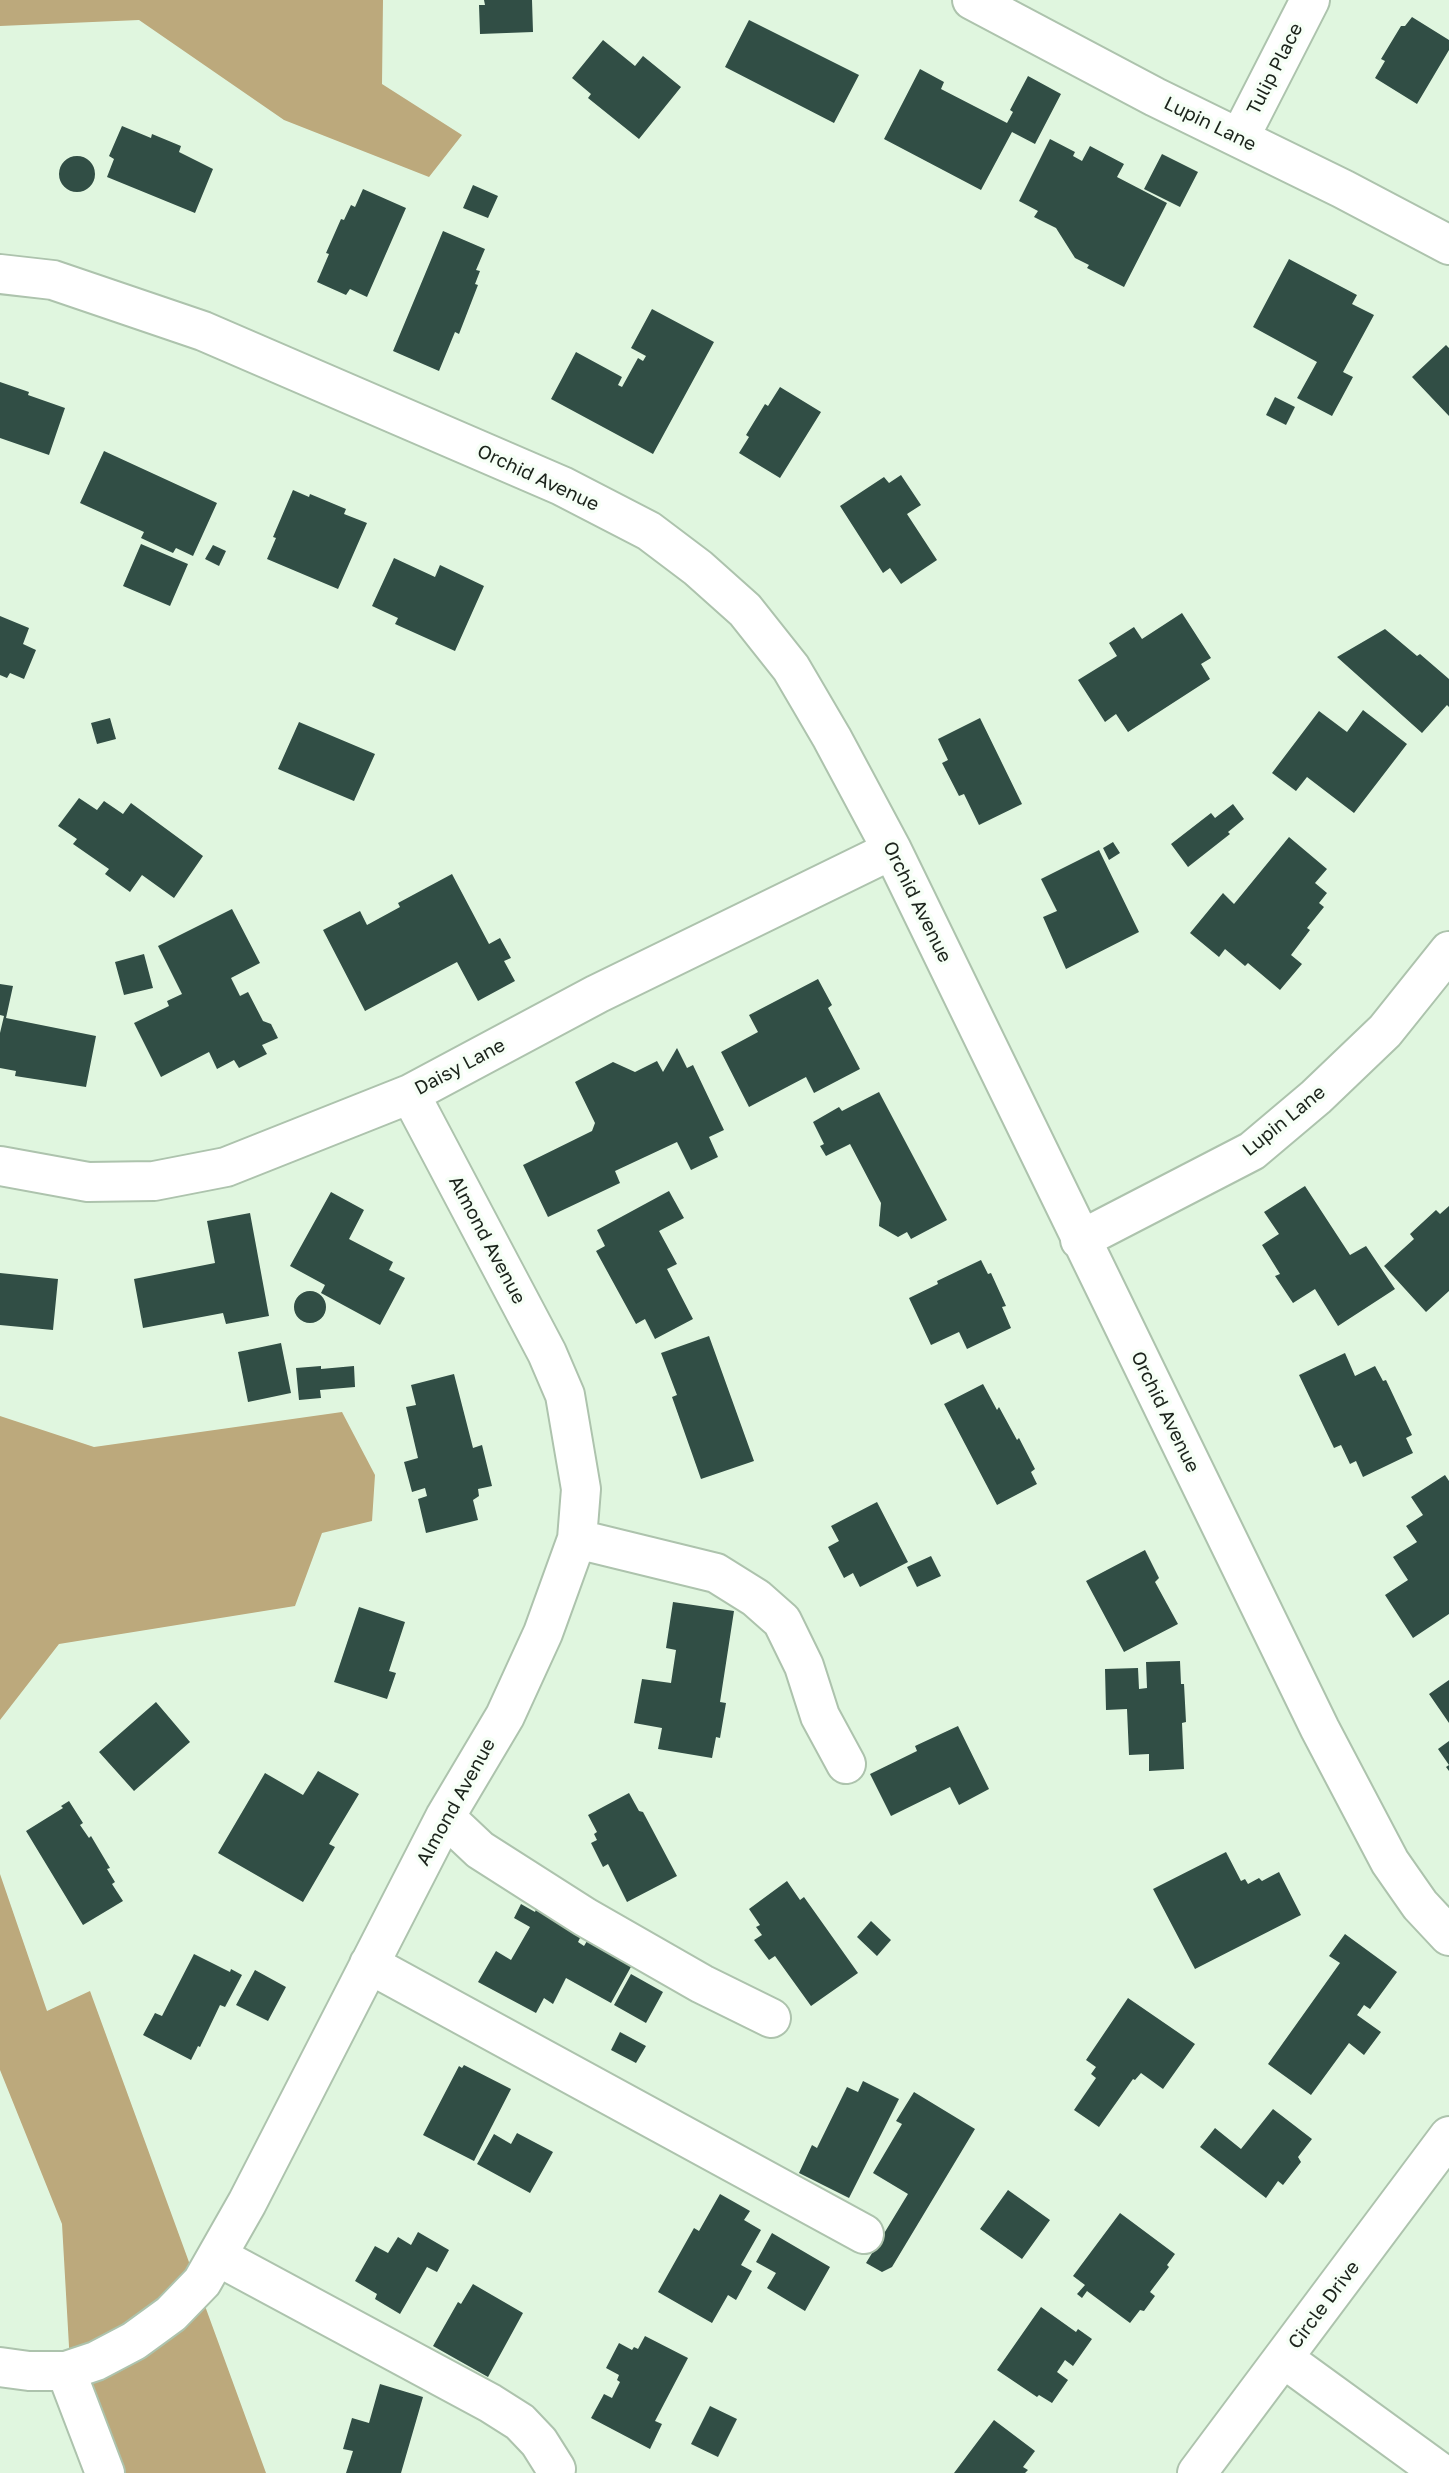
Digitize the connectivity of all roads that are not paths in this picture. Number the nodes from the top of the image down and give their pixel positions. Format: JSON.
{"nodes":[{"id":1,"x":972,"y":0,"type":"edge"},
{"id":2,"x":1310,"y":0,"type":"edge"},
{"id":3,"x":1240,"y":137,"type":"junction"},
{"id":4,"x":1449,"y":245,"type":"edge"},
{"id":5,"x":0,"y":274,"type":"edge"},
{"id":6,"x":892,"y":850,"type":"junction"},
{"id":7,"x":1449,"y":951,"type":"edge"},
{"id":8,"x":410,"y":1094,"type":"junction"},
{"id":9,"x":0,"y":1166,"type":"edge"},
{"id":10,"x":1080,"y":1240,"type":"junction"},
{"id":11,"x":577,"y":1539,"type":"junction"},
{"id":12,"x":846,"y":1764,"type":"dead end"},
{"id":13,"x":445,"y":1817,"type":"junction"},
{"id":14,"x":1449,"y":1936,"type":"edge"},
{"id":15,"x":369,"y":1964,"type":"junction"},
{"id":16,"x":771,"y":2018,"type":"dead end"},
{"id":17,"x":1449,"y":2136,"type":"edge"},
{"id":18,"x":864,"y":2234,"type":"dead end"},
{"id":19,"x":217,"y":2256,"type":"junction"},
{"id":20,"x":1283,"y":2358,"type":"junction"},
{"id":21,"x":0,"y":2367,"type":"edge"},
{"id":22,"x":66,"y":2371,"type":"junction"},
{"id":23,"x":556,"y":2469,"type":"dead end"},
{"id":24,"x":105,"y":2473,"type":"edge"},
{"id":25,"x":1198,"y":2473,"type":"edge"},
{"id":26,"x":1441,"y":2473,"type":"edge"}],
"edges":[{"from":1,"to":3,"type":"street","name":"Lupin Lane"},
{"from":2,"to":3,"type":"street","name":"Tulip Place"},
{"from":3,"to":4,"type":"street","name":"Lupin Lane"},
{"from":5,"to":6,"type":"street","name":"Orchid Avenue"},
{"from":6,"to":8,"type":"street","name":"Daisy Lane"},
{"from":6,"to":10,"type":"street","name":"Orchid Avenue"},
{"from":7,"to":10,"type":"street","name":"Lupin Lane"},
{"from":8,"to":9,"type":"street","name":"Daisy Lane"},
{"from":8,"to":11,"type":"street","name":"Almond Avenue"},
{"from":10,"to":14,"type":"street","name":"Orchid Avenue"},
{"from":11,"to":12,"type":"street"},
{"from":11,"to":13,"type":"street","name":"Almond Avenue"},
{"from":13,"to":15,"type":"street","name":"Almond Avenue"},
{"from":13,"to":16,"type":"street"},
{"from":15,"to":18,"type":"street"},
{"from":15,"to":19,"type":"street","name":"Almond Avenue"},
{"from":17,"to":20,"type":"street","name":"Circle Drive"},
{"from":19,"to":22,"type":"street","name":"Almond Avenue"},
{"from":19,"to":23,"type":"street"},
{"from":20,"to":25,"type":"street","name":"Circle Drive"},
{"from":20,"to":26,"type":"street"},
{"from":21,"to":22,"type":"street","name":"Almond Avenue"},
{"from":22,"to":24,"type":"street"}]}
